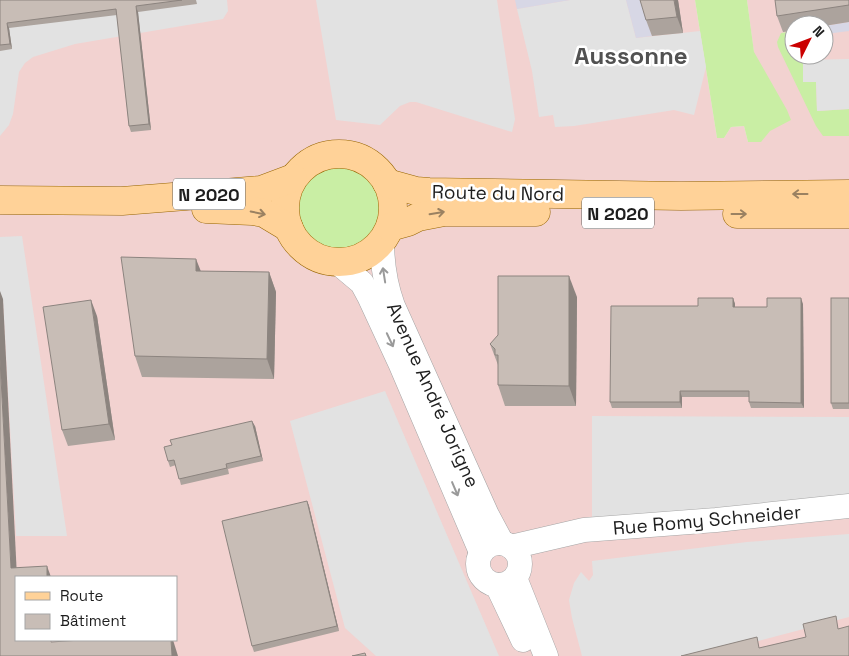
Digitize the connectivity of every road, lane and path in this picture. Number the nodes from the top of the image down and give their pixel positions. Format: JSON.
{"nodes":[{"id":1,"x":293,"y":178,"type":"junction"},
{"id":2,"x":388,"y":183,"type":"junction"},
{"id":3,"x":849,"y":194,"type":"edge"},
{"id":4,"x":0,"y":200,"type":"edge"},
{"id":5,"x":122,"y":201,"type":"junction"},
{"id":6,"x":849,"y":214,"type":"edge"},
{"id":7,"x":289,"y":228,"type":"junction"},
{"id":8,"x":386,"y":234,"type":"junction"},
{"id":9,"x":337,"y":262,"type":"junction"},
{"id":10,"x":849,"y":506,"type":"edge"},
{"id":11,"x":504,"y":562,"type":"junction"},
{"id":12,"x":530,"y":656,"type":"edge"},
{"id":13,"x":546,"y":656,"type":"edge"}],
"edges":[{"from":1,"to":2,"type":"main road"},
{"from":1,"to":5,"type":"main road","number":"N 2020"},
{"from":1,"to":7,"type":"main road"},
{"from":3,"to":2,"type":"main road","name":"Route du Nord","number":"N 2020","one_way":true},
{"from":2,"to":8,"type":"main road"},
{"from":4,"to":5,"type":"main road","number":"N 2020"},
{"from":5,"to":7,"type":"main road","number":"N 2020","one_way":true},
{"from":8,"to":6,"type":"main road","name":"Route du Nord","number":"N 2020","one_way":true},
{"from":7,"to":9,"type":"main road"},
{"from":8,"to":9,"type":"main road"},
{"from":11,"to":8,"type":"street","name":"Avenue André Jorigne","one_way":true},
{"from":9,"to":11,"type":"street","name":"Avenue André Jorigne","one_way":true},
{"from":10,"to":11,"type":"street","name":"Rue Romy Schneider"},
{"from":11,"to":12,"type":"street","name":"Avenue André Jorigne"},
{"from":11,"to":13,"type":"street","name":"Avenue André Jorigne"}]}
